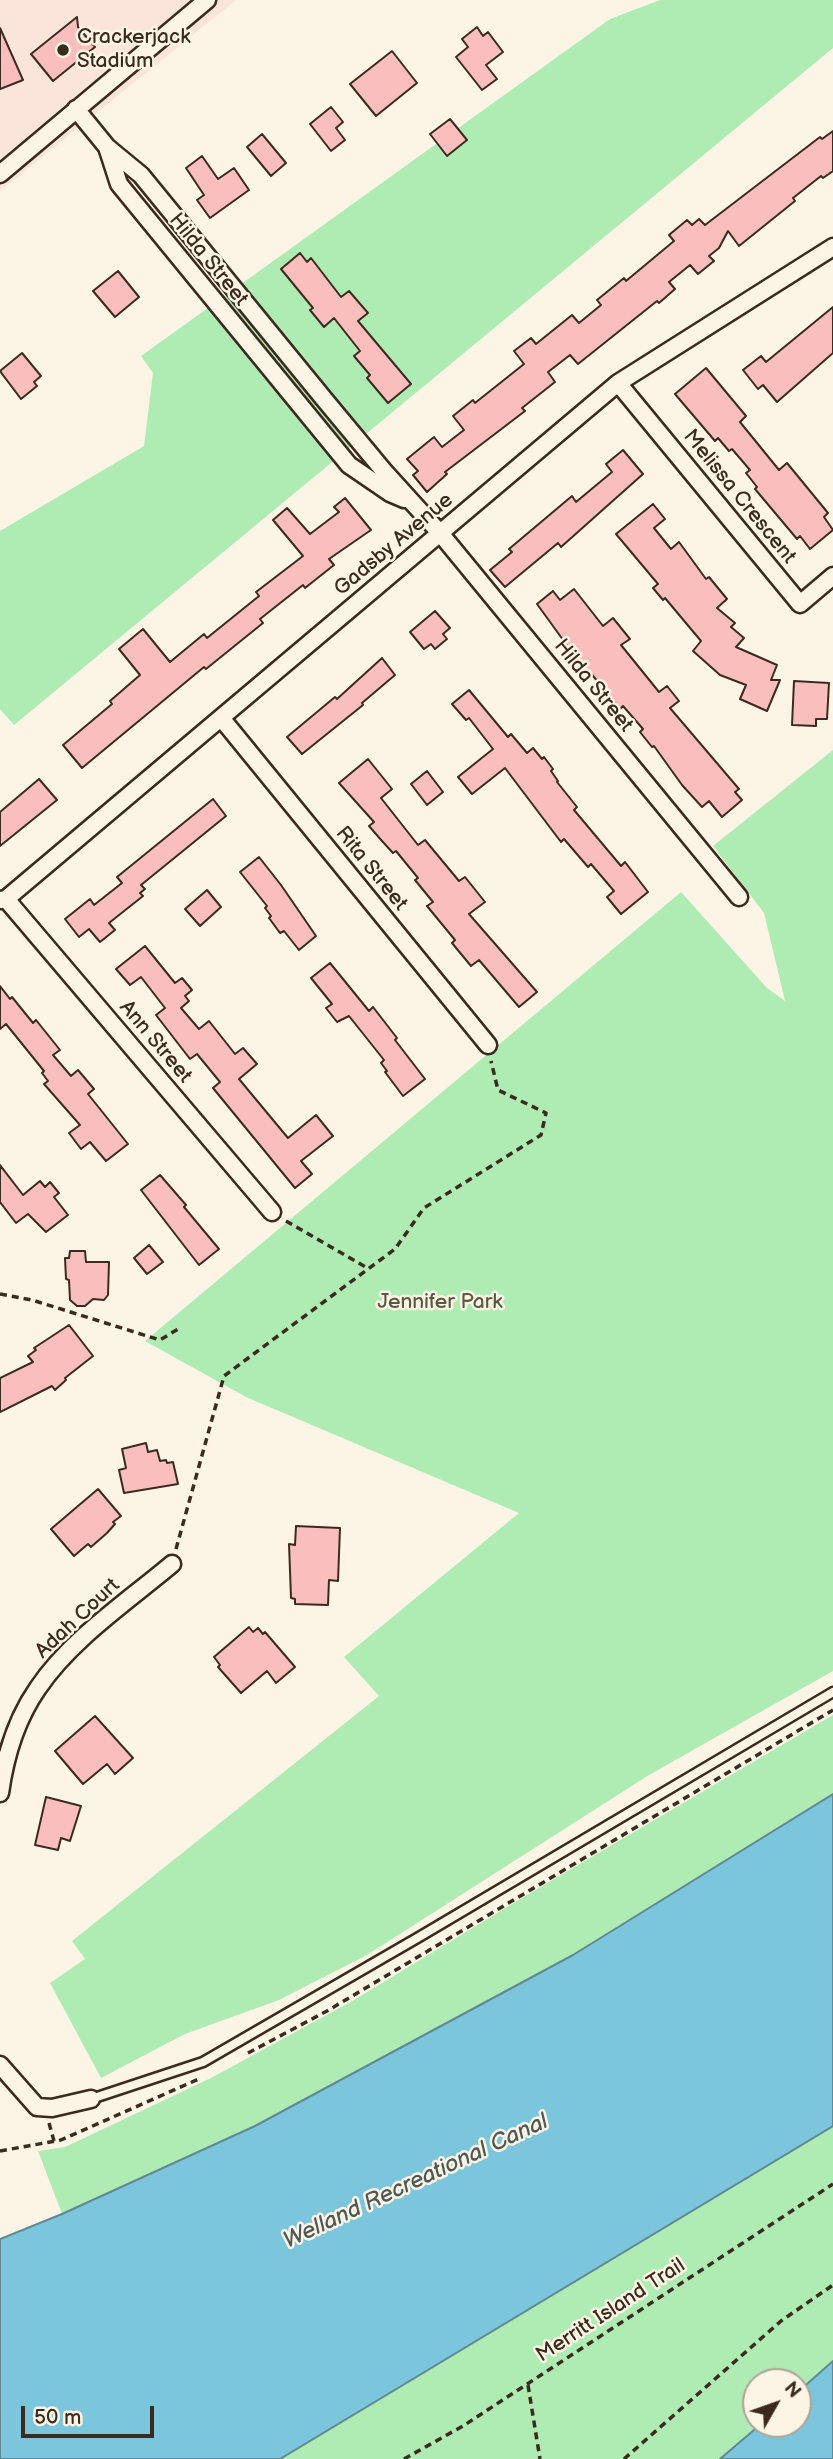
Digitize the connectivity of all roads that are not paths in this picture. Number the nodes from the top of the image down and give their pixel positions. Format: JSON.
{"nodes":[{"id":1,"x":185,"y":0,"type":"edge"},
{"id":2,"x":207,"y":0,"type":"edge"},
{"id":3,"x":175,"y":26,"type":"junction"},
{"id":4,"x":76,"y":109,"type":"junction"},
{"id":5,"x":107,"y":147,"type":"junction"},
{"id":6,"x":0,"y":174,"type":"edge"},
{"id":7,"x":833,"y":247,"type":"edge"},
{"id":8,"x":618,"y":383,"type":"junction"},
{"id":9,"x":412,"y":503,"type":"junction"},
{"id":10,"x":440,"y":533,"type":"junction"},
{"id":11,"x":833,"y":576,"type":"edge"},
{"id":12,"x":222,"y":719,"type":"junction"},
{"id":13,"x":739,"y":897,"type":"dead end"},
{"id":14,"x":3,"y":899,"type":"edge"},
{"id":15,"x":488,"y":1045,"type":"road end"},
{"id":16,"x":272,"y":1212,"type":"road end"},
{"id":17,"x":172,"y":1564,"type":"road end"},
{"id":18,"x":833,"y":1692,"type":"edge"},
{"id":19,"x":0,"y":1793,"type":"edge"},
{"id":20,"x":0,"y":2065,"type":"edge"},
{"id":21,"x":91,"y":2099,"type":"joint"}],
"edges":[{"from":1,"to":3,"type":"street"},
{"from":2,"to":3,"type":"street"},
{"from":3,"to":4,"type":"street"},
{"from":4,"to":5,"type":"street","name":"Hilda Street"},
{"from":4,"to":6,"type":"street"},
{"from":5,"to":9,"type":"street","name":"Hilda Street"},
{"from":5,"to":9,"type":"street","name":"Hilda Street"},
{"from":7,"to":8,"type":"street","name":"Gadsby Avenue"},
{"from":8,"to":10,"type":"street","name":"Gadsby Avenue"},
{"from":8,"to":11,"type":"street","name":"Melissa Crescent"},
{"from":9,"to":10,"type":"street","name":"Hilda Street"},
{"from":10,"to":12,"type":"street","name":"Gadsby Avenue"},
{"from":10,"to":13,"type":"street","name":"Hilda Street"},
{"from":12,"to":14,"type":"street","name":"Gadsby Avenue"},
{"from":12,"to":15,"type":"street","name":"Rita Street"},
{"from":14,"to":16,"type":"street","name":"Ann Street"},
{"from":17,"to":19,"type":"street","name":"Adah Court"},
{"from":18,"to":21,"type":"lane"},
{"from":20,"to":21,"type":"street"}]}
